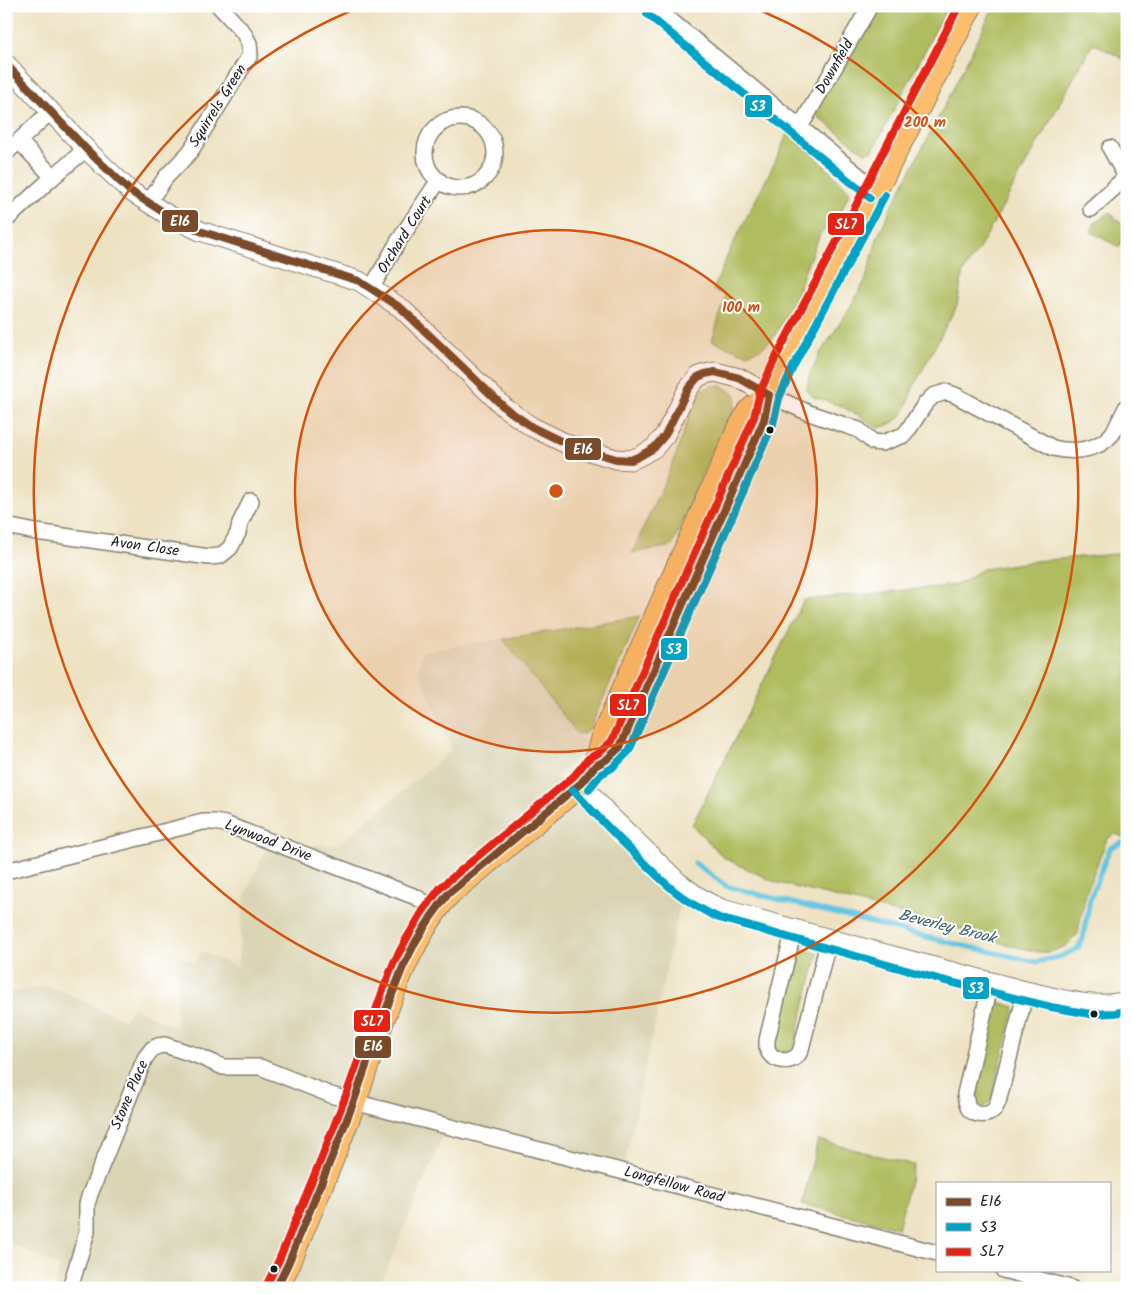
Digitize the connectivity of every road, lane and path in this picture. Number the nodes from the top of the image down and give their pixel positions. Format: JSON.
{"nodes":[{"id":1,"x":219,"y":6,"type":"edge"},
{"id":2,"x":653,"y":6,"type":"edge"},
{"id":3,"x":870,"y":6,"type":"edge"},
{"id":4,"x":970,"y":6,"type":"edge"},
{"id":5,"x":6,"y":64,"type":"edge"},
{"id":6,"x":51,"y":111,"type":"junction"},
{"id":7,"x":800,"y":127,"type":"junction"},
{"id":8,"x":19,"y":141,"type":"junction"},
{"id":9,"x":1110,"y":148,"type":"dead end"},
{"id":10,"x":86,"y":149,"type":"junction"},
{"id":11,"x":6,"y":153,"type":"edge"},
{"id":12,"x":53,"y":177,"type":"junction"},
{"id":13,"x":1126,"y":177,"type":"edge"},
{"id":14,"x":439,"y":180,"type":"junction"},
{"id":15,"x":876,"y":190,"type":"junction"},
{"id":16,"x":148,"y":203,"type":"junction"},
{"id":17,"x":1092,"y":209,"type":"dead end"},
{"id":18,"x":6,"y":220,"type":"edge"},
{"id":19,"x":371,"y":289,"type":"junction"},
{"id":20,"x":769,"y":395,"type":"junction"},
{"id":21,"x":1127,"y":406,"type":"edge"},
{"id":22,"x":1121,"y":432,"type":"edge"},
{"id":23,"x":251,"y":501,"type":"dead end"},
{"id":24,"x":6,"y":526,"type":"edge"},
{"id":25,"x":588,"y":774,"type":"junction"},
{"id":26,"x":6,"y":871,"type":"edge"},
{"id":27,"x":435,"y":909,"type":"junction"},
{"id":28,"x":794,"y":929,"type":"junction"},
{"id":29,"x":828,"y":939,"type":"junction"},
{"id":30,"x":991,"y":982,"type":"junction"},
{"id":31,"x":1026,"y":991,"type":"junction"},
{"id":32,"x":1127,"y":1001,"type":"edge"},
{"id":33,"x":354,"y":1102,"type":"junction"},
{"id":34,"x":936,"y":1253,"type":"edge"},
{"id":35,"x":1011,"y":1272,"type":"edge"},
{"id":36,"x":70,"y":1288,"type":"edge"},
{"id":37,"x":276,"y":1288,"type":"edge"},
{"id":38,"x":1071,"y":1288,"type":"edge"}],
"edges":[{"from":1,"to":16,"type":"street","name":"Squirrels Green"},
{"from":2,"to":7,"type":"street"},
{"from":3,"to":7,"type":"street","name":"Downfield"},
{"from":4,"to":15,"type":"main road"},
{"from":5,"to":6,"type":"street"},
{"from":6,"to":8,"type":"street"},
{"from":6,"to":10,"type":"street"},
{"from":7,"to":15,"type":"street"},
{"from":8,"to":11,"type":"street"},
{"from":8,"to":12,"type":"street"},
{"from":9,"to":13,"type":"street"},
{"from":10,"to":12,"type":"street"},
{"from":10,"to":16,"type":"street"},
{"from":12,"to":18,"type":"street"},
{"from":13,"to":17,"type":"street"},
{"from":14,"to":14,"type":"street","name":"Orchard Court"},
{"from":14,"to":19,"type":"street","name":"Orchard Court"},
{"from":15,"to":20,"type":"main road"},
{"from":16,"to":19,"type":"street"},
{"from":19,"to":20,"type":"street"},
{"from":20,"to":22,"type":"street"},
{"from":20,"to":25,"type":"main road"},
{"from":21,"to":22,"type":"street"},
{"from":23,"to":24,"type":"street","name":"Avon Close"},
{"from":25,"to":27,"type":"main road"},
{"from":25,"to":28,"type":"street"},
{"from":26,"to":27,"type":"street","name":"Lynwood Drive"},
{"from":27,"to":33,"type":"main road"},
{"from":28,"to":29,"type":"street"},
{"from":28,"to":29,"type":"street"},
{"from":29,"to":30,"type":"street"},
{"from":30,"to":31,"type":"street"},
{"from":30,"to":31,"type":"street"},
{"from":31,"to":32,"type":"street"},
{"from":33,"to":34,"type":"street","name":"Longfellow Road"},
{"from":33,"to":36,"type":"street","name":"Stone Place"},
{"from":33,"to":37,"type":"main road"},
{"from":35,"to":38,"type":"street"}]}
